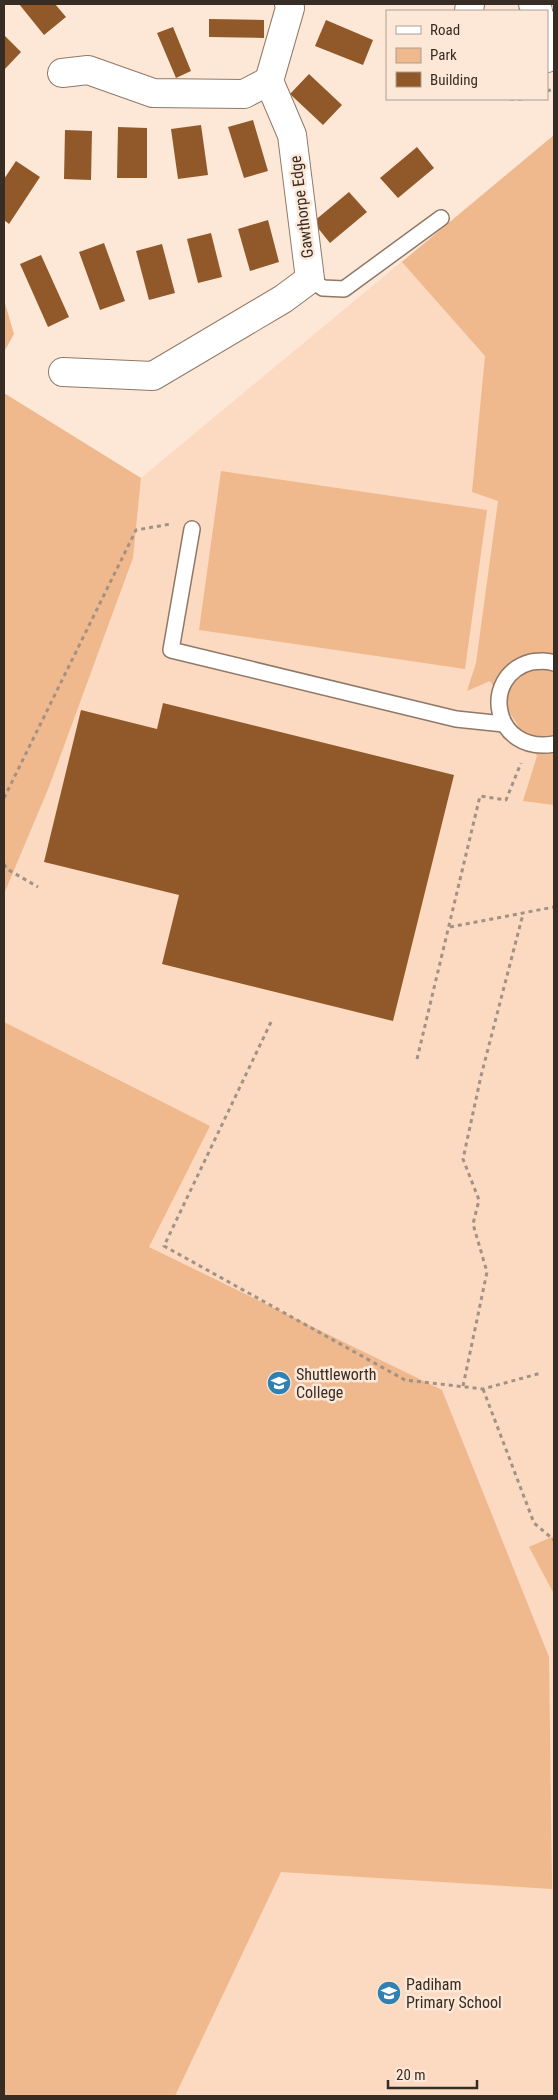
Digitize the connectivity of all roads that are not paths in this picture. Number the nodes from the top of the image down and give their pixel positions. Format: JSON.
{"nodes":[{"id":1,"x":289,"y":4,"type":"edge"},
{"id":2,"x":62,"y":73,"type":"dead end"},
{"id":3,"x":269,"y":81,"type":"junction"},
{"id":4,"x":441,"y":218,"type":"dead end"},
{"id":5,"x":310,"y":279,"type":"junction"},
{"id":6,"x":63,"y":372,"type":"dead end"},
{"id":7,"x":192,"y":529,"type":"road end"},
{"id":8,"x":554,"y":663,"type":"edge"},
{"id":9,"x":504,"y":724,"type":"junction"},
{"id":10,"x":554,"y":744,"type":"edge"}],
"edges":[{"from":1,"to":3,"type":"street"},
{"from":2,"to":3,"type":"street"},
{"from":3,"to":5,"type":"street","name":"Gawthorpe Edge"},
{"from":4,"to":5,"type":"lane"},
{"from":5,"to":6,"type":"street","name":"Gawthorpe Edge"},
{"from":7,"to":9,"type":"lane"},
{"from":8,"to":9,"type":"lane"},
{"from":9,"to":10,"type":"lane"}]}
